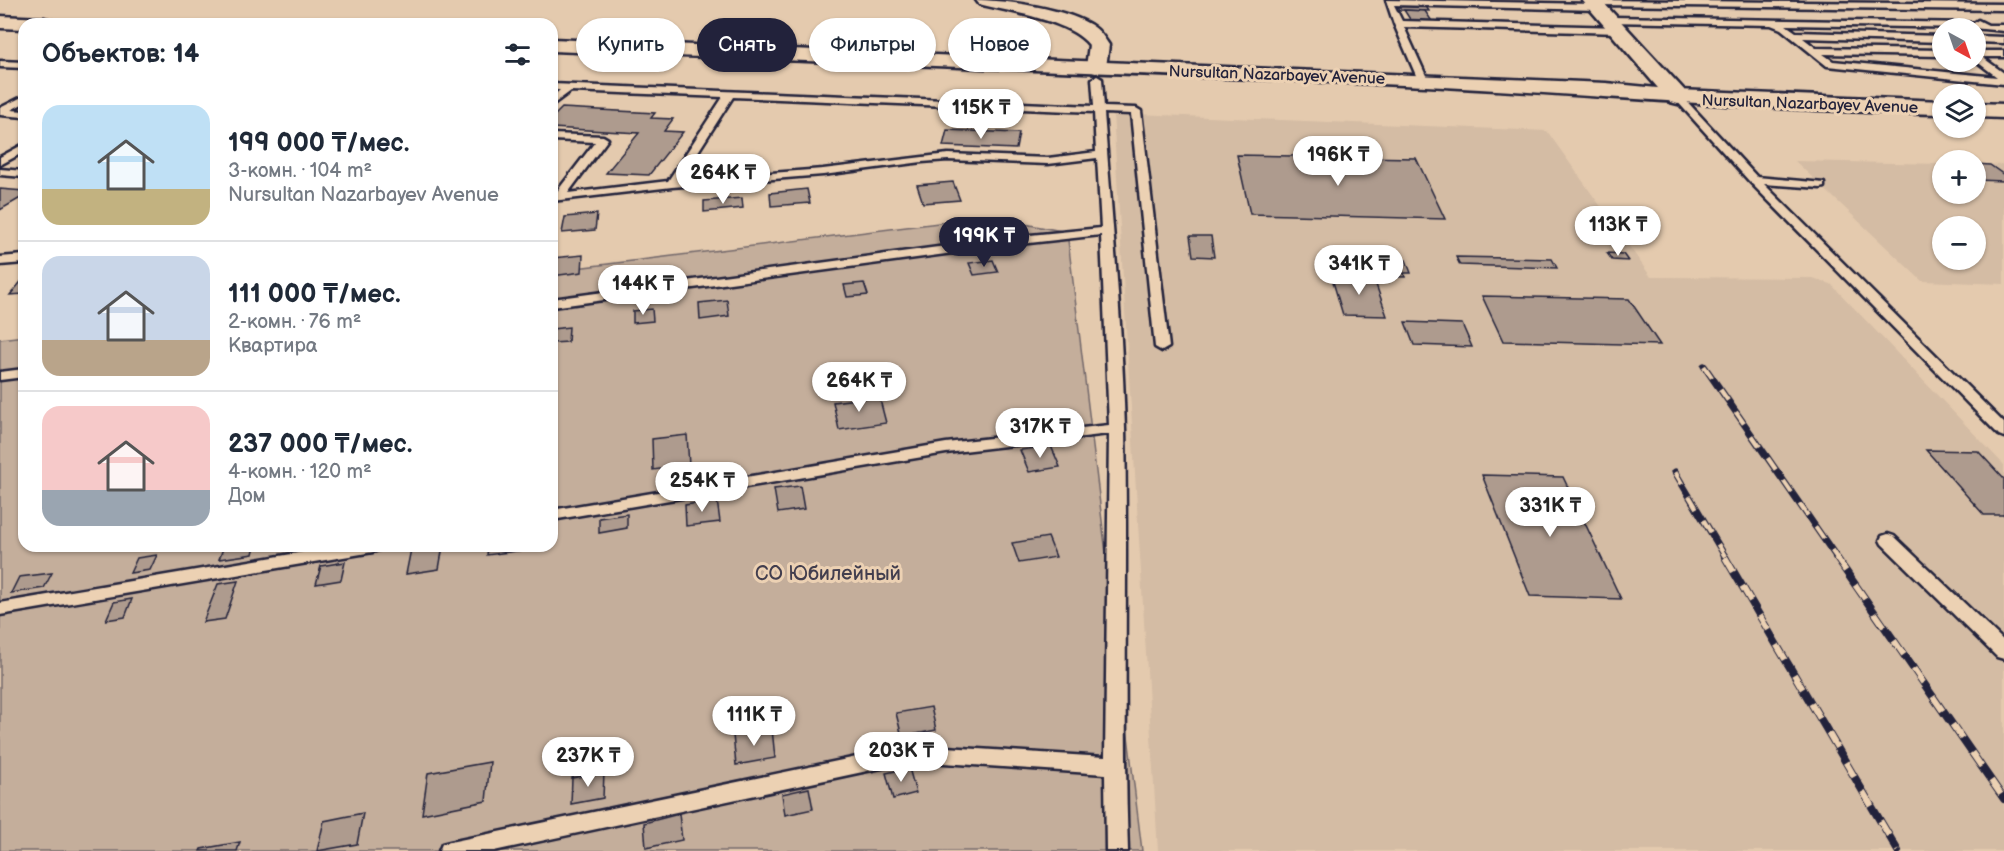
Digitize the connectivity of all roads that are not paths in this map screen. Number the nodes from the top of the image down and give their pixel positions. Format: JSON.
{"nodes":[{"id":1,"x":985,"y":0,"type":"edge"},
{"id":2,"x":1943,"y":0,"type":"edge"},
{"id":3,"x":1953,"y":7,"type":"junction"},
{"id":4,"x":2004,"y":7,"type":"edge"},
{"id":5,"x":1603,"y":12,"type":"edge"},
{"id":6,"x":1440,"y":14,"type":"junction"},
{"id":7,"x":1970,"y":18,"type":"edge"},
{"id":8,"x":0,"y":22,"type":"edge"},
{"id":9,"x":1772,"y":22,"type":"junction"},
{"id":10,"x":18,"y":23,"type":"edge"},
{"id":11,"x":1398,"y":24,"type":"junction"},
{"id":12,"x":1932,"y":24,"type":"edge"},
{"id":13,"x":1986,"y":28,"type":"edge"},
{"id":14,"x":2004,"y":28,"type":"edge"},
{"id":15,"x":0,"y":33,"type":"edge"},
{"id":16,"x":18,"y":34,"type":"edge"},
{"id":17,"x":1795,"y":35,"type":"junction"},
{"id":18,"x":1932,"y":39,"type":"edge"},
{"id":19,"x":1986,"y":39,"type":"edge"},
{"id":20,"x":2004,"y":40,"type":"edge"},
{"id":21,"x":558,"y":45,"type":"edge"},
{"id":22,"x":1814,"y":51,"type":"junction"},
{"id":23,"x":1932,"y":53,"type":"edge"},
{"id":24,"x":2004,"y":54,"type":"edge"},
{"id":25,"x":1986,"y":55,"type":"edge"},
{"id":26,"x":558,"y":56,"type":"edge"},
{"id":27,"x":0,"y":64,"type":"edge"},
{"id":28,"x":1986,"y":64,"type":"edge"},
{"id":29,"x":18,"y":65,"type":"edge"},
{"id":30,"x":1096,"y":73,"type":"junction"},
{"id":31,"x":2004,"y":79,"type":"edge"},
{"id":32,"x":1423,"y":80,"type":"junction"},
{"id":33,"x":558,"y":87,"type":"edge"},
{"id":34,"x":568,"y":88,"type":"junction"},
{"id":35,"x":730,"y":94,"type":"junction"},
{"id":36,"x":558,"y":97,"type":"edge"},
{"id":37,"x":1678,"y":98,"type":"junction"},
{"id":38,"x":18,"y":102,"type":"edge"},
{"id":39,"x":1099,"y":108,"type":"junction"},
{"id":40,"x":1932,"y":108,"type":"edge"},
{"id":41,"x":1986,"y":110,"type":"edge"},
{"id":42,"x":2004,"y":111,"type":"edge"},
{"id":43,"x":0,"y":112,"type":"edge"},
{"id":44,"x":18,"y":114,"type":"edge"},
{"id":45,"x":558,"y":137,"type":"edge"},
{"id":46,"x":18,"y":151,"type":"edge"},
{"id":47,"x":1102,"y":154,"type":"junction"},
{"id":48,"x":0,"y":162,"type":"edge"},
{"id":49,"x":0,"y":172,"type":"edge"},
{"id":50,"x":18,"y":174,"type":"edge"},
{"id":51,"x":1754,"y":180,"type":"junction"},
{"id":52,"x":672,"y":184,"type":"junction"},
{"id":53,"x":1820,"y":185,"type":"dead end"},
{"id":54,"x":558,"y":194,"type":"edge"},
{"id":55,"x":558,"y":198,"type":"edge"},
{"id":56,"x":1108,"y":231,"type":"junction"},
{"id":57,"x":18,"y":259,"type":"edge"},
{"id":58,"x":0,"y":261,"type":"edge"},
{"id":59,"x":558,"y":302,"type":"edge"},
{"id":60,"x":1162,"y":347,"type":"dead end"},
{"id":61,"x":18,"y":374,"type":"edge"},
{"id":62,"x":0,"y":376,"type":"edge"},
{"id":63,"x":1117,"y":429,"type":"junction"},
{"id":64,"x":2004,"y":432,"type":"edge"},
{"id":65,"x":558,"y":514,"type":"edge"},
{"id":66,"x":1888,"y":540,"type":"dead end"},
{"id":67,"x":337,"y":552,"type":"edge"},
{"id":68,"x":0,"y":609,"type":"edge"},
{"id":69,"x":2004,"y":652,"type":"edge"},
{"id":70,"x":1114,"y":766,"type":"junction"},
{"id":71,"x":450,"y":851,"type":"edge"},
{"id":72,"x":1117,"y":851,"type":"edge"}],
"edges":[{"from":1,"to":30,"type":"main road"},
{"from":2,"to":3,"type":"lane"},
{"from":3,"to":4,"type":"lane"},
{"from":3,"to":5,"type":"lane"},
{"from":3,"to":7,"type":"lane"},
{"from":5,"to":6,"type":"lane"},
{"from":5,"to":6,"type":"lane"},
{"from":5,"to":9,"type":"lane"},
{"from":5,"to":37,"type":"main road"},
{"from":6,"to":11,"type":"lane"},
{"from":6,"to":11,"type":"lane"},
{"from":8,"to":10,"type":"main road"},
{"from":9,"to":12,"type":"lane"},
{"from":9,"to":17,"type":"lane"},
{"from":11,"to":32,"type":"lane"},
{"from":13,"to":14,"type":"lane"},
{"from":15,"to":16,"type":"main road"},
{"from":17,"to":18,"type":"lane"},
{"from":17,"to":22,"type":"lane"},
{"from":19,"to":20,"type":"lane"},
{"from":21,"to":30,"type":"main road","name":"Nursultan Nazarbayev Avenue"},
{"from":22,"to":23,"type":"lane"},
{"from":22,"to":31,"type":"lane"},
{"from":24,"to":25,"type":"lane"},
{"from":26,"to":30,"type":"main road","name":"Nursultan Nazarbayev Avenue"},
{"from":27,"to":29,"type":"lane"},
{"from":28,"to":31,"type":"lane"},
{"from":30,"to":32,"type":"main road","name":"Nursultan Nazarbayev Avenue"},
{"from":30,"to":37,"type":"main road","name":"Nursultan Nazarbayev Avenue"},
{"from":30,"to":39,"type":"lane"},
{"from":32,"to":37,"type":"main road","name":"Nursultan Nazarbayev Avenue"},
{"from":33,"to":34,"type":"lane"},
{"from":34,"to":35,"type":"lane"},
{"from":34,"to":36,"type":"lane"},
{"from":35,"to":39,"type":"lane"},
{"from":35,"to":52,"type":"lane"},
{"from":37,"to":40,"type":"main road","name":"Nursultan Nazarbayev Avenue"},
{"from":37,"to":51,"type":"lane"},
{"from":38,"to":43,"type":"lane"},
{"from":39,"to":47,"type":"lane"},
{"from":39,"to":60,"type":"lane"},
{"from":41,"to":42,"type":"main road"},
{"from":43,"to":44,"type":"lane"},
{"from":45,"to":54,"type":"lane"},
{"from":46,"to":48,"type":"lane"},
{"from":47,"to":52,"type":"lane"},
{"from":47,"to":56,"type":"lane"},
{"from":49,"to":50,"type":"lane"},
{"from":51,"to":53,"type":"lane"},
{"from":51,"to":64,"type":"lane"},
{"from":52,"to":55,"type":"lane"},
{"from":56,"to":59,"type":"lane"},
{"from":56,"to":63,"type":"lane"},
{"from":57,"to":58,"type":"lane"},
{"from":61,"to":62,"type":"lane"},
{"from":63,"to":65,"type":"lane"},
{"from":63,"to":70,"type":"lane"},
{"from":66,"to":69,"type":"lane"},
{"from":67,"to":68,"type":"lane"},
{"from":70,"to":71,"type":"lane"},
{"from":70,"to":72,"type":"lane"}]}
